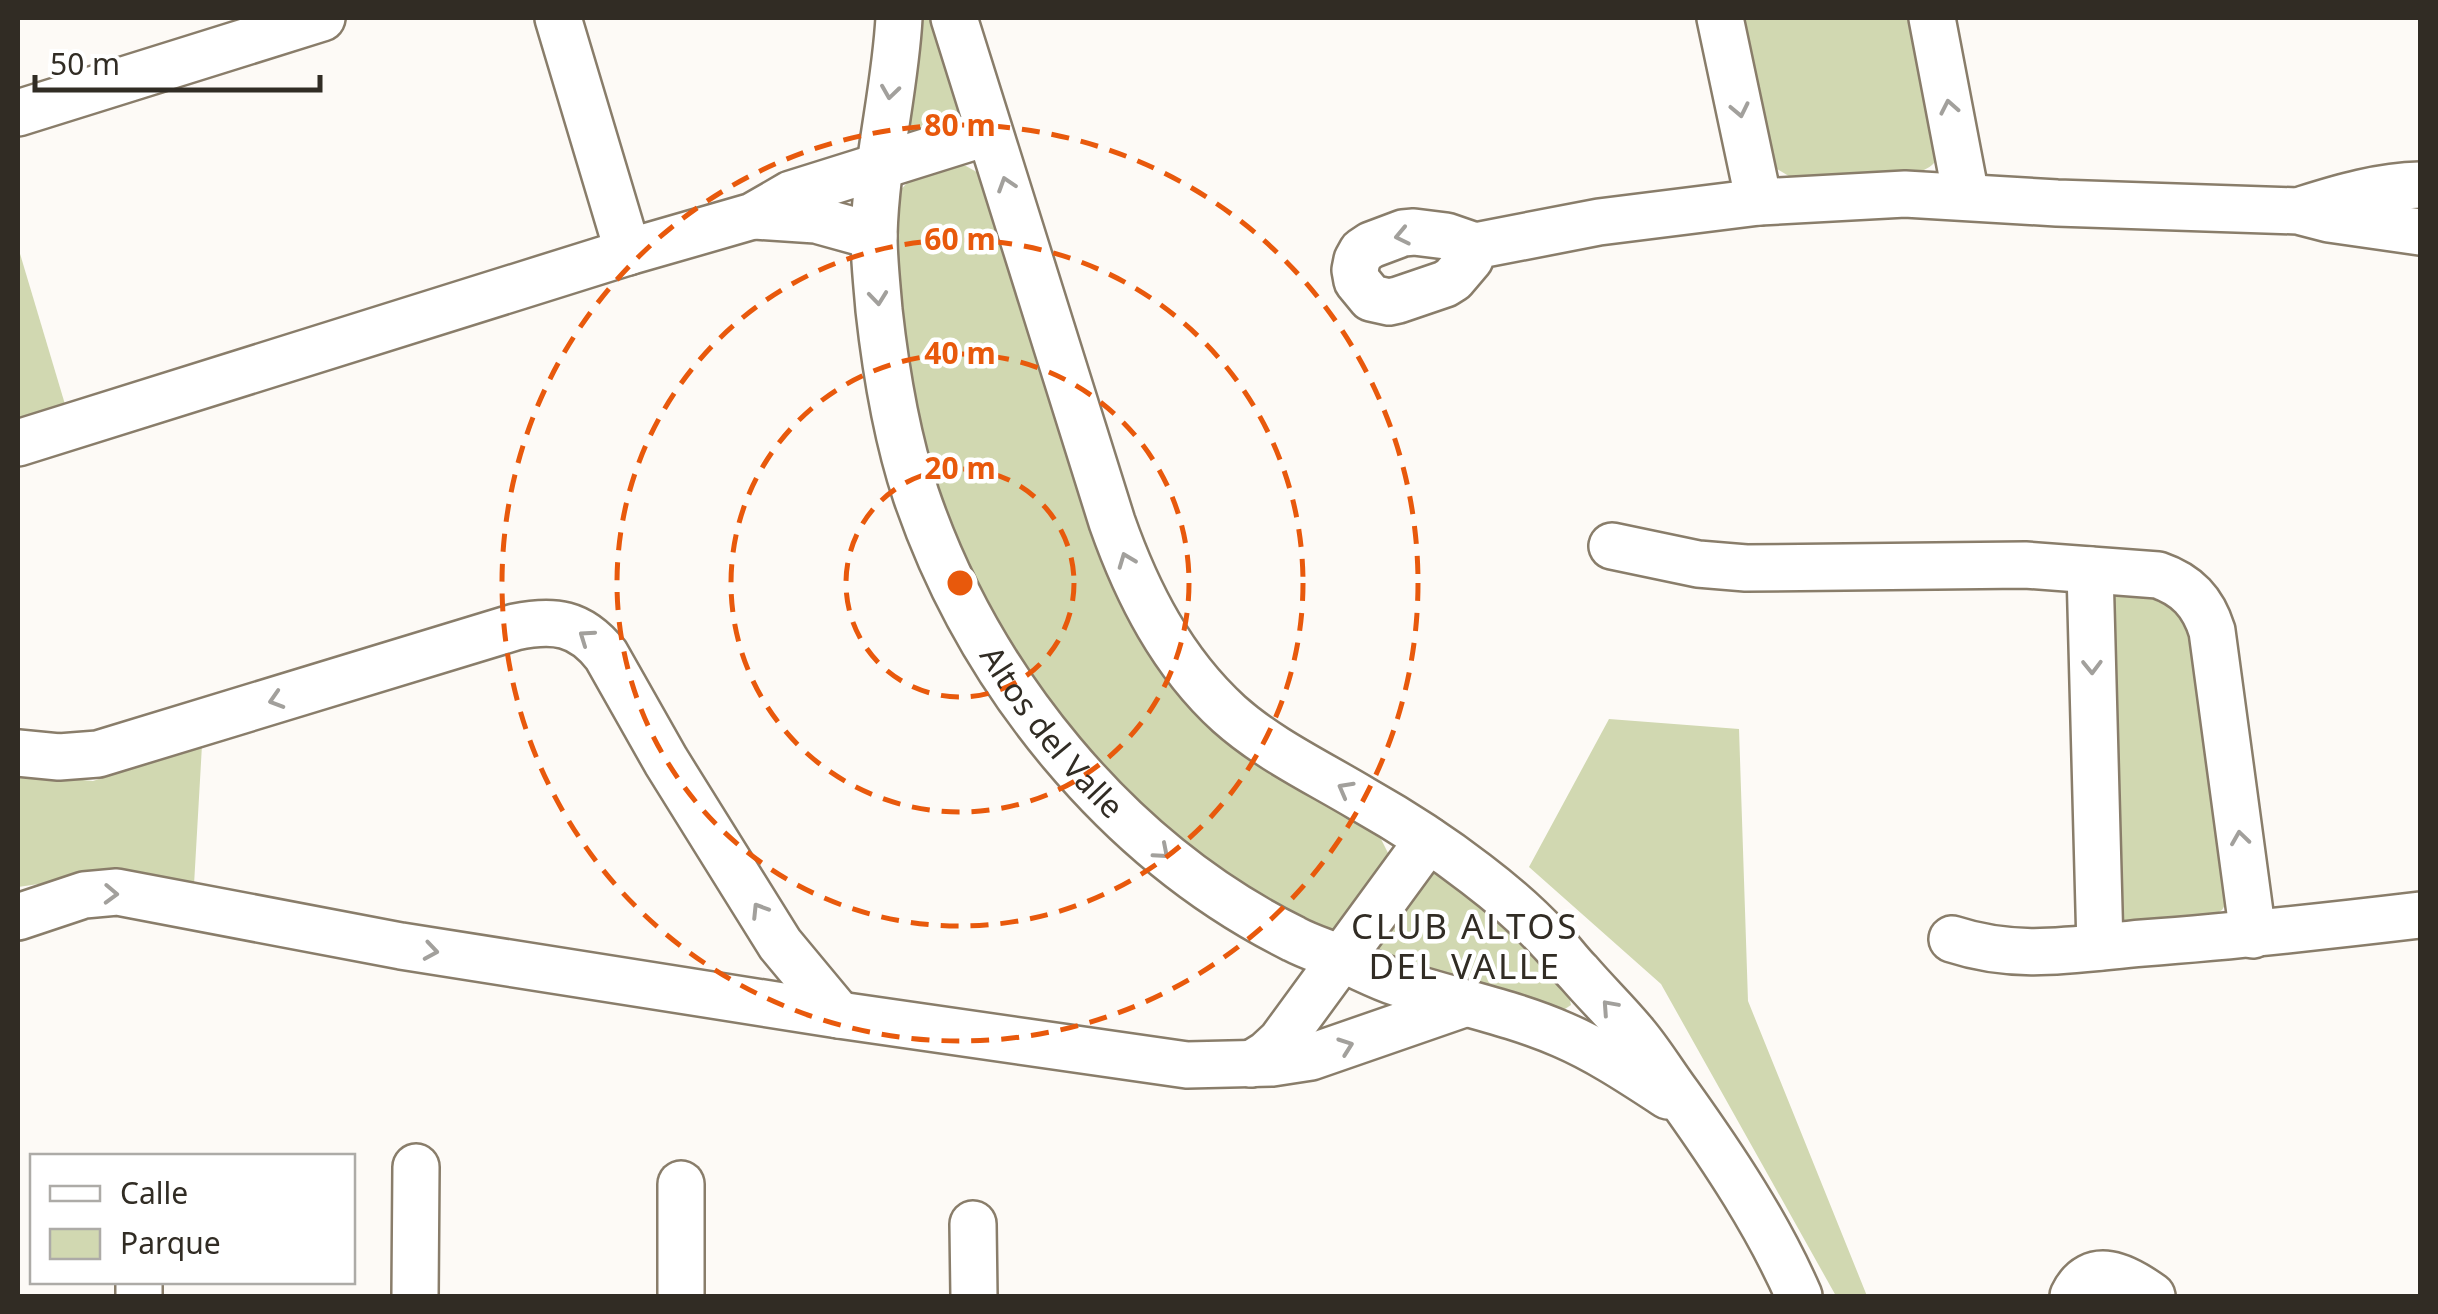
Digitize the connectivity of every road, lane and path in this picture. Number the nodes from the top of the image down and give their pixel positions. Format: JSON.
{"nodes":[{"id":1,"x":322,"y":18,"type":"edge"},
{"id":2,"x":558,"y":18,"type":"edge"},
{"id":3,"x":899,"y":18,"type":"edge"},
{"id":4,"x":954,"y":18,"type":"edge"},
{"id":5,"x":1720,"y":18,"type":"edge"},
{"id":6,"x":1932,"y":18,"type":"edge"},
{"id":7,"x":18,"y":113,"type":"edge"},
{"id":8,"x":989,"y":132,"type":"junction"},
{"id":9,"x":878,"y":165,"type":"junction"},
{"id":10,"x":2420,"y":185,"type":"edge"},
{"id":11,"x":1966,"y":196,"type":"junction"},
{"id":12,"x":1759,"y":202,"type":"junction"},
{"id":13,"x":2298,"y":212,"type":"junction"},
{"id":14,"x":753,"y":216,"type":"junction"},
{"id":15,"x":2420,"y":232,"type":"edge"},
{"id":16,"x":874,"y":236,"type":"junction"},
{"id":17,"x":1475,"y":246,"type":"dead end"},
{"id":18,"x":628,"y":252,"type":"junction"},
{"id":19,"x":18,"y":443,"type":"edge"},
{"id":20,"x":1612,"y":546,"type":"dead end"},
{"id":21,"x":2090,"y":570,"type":"junction"},
{"id":22,"x":18,"y":754,"type":"edge"},
{"id":23,"x":1428,"y":840,"type":"junction"},
{"id":24,"x":2420,"y":915,"type":"edge"},
{"id":25,"x":18,"y":916,"type":"edge"},
{"id":26,"x":2253,"y":935,"type":"junction"},
{"id":27,"x":1952,"y":939,"type":"dead end"},
{"id":28,"x":2100,"y":947,"type":"junction"},
{"id":29,"x":790,"y":957,"type":"junction"},
{"id":30,"x":1343,"y":959,"type":"junction"},
{"id":31,"x":762,"y":1003,"type":"junction"},
{"id":32,"x":1464,"y":1004,"type":"junction"},
{"id":33,"x":839,"y":1015,"type":"junction"},
{"id":34,"x":1251,"y":1064,"type":"junction"},
{"id":35,"x":1690,"y":1111,"type":"junction"},
{"id":36,"x":416,"y":1167,"type":"dead end"},
{"id":37,"x":681,"y":1184,"type":"dead end"},
{"id":38,"x":973,"y":1224,"type":"dead end"},
{"id":39,"x":414,"y":1296,"type":"edge"},
{"id":40,"x":681,"y":1296,"type":"edge"},
{"id":41,"x":974,"y":1296,"type":"edge"},
{"id":42,"x":1799,"y":1296,"type":"edge"},
{"id":43,"x":2072,"y":1296,"type":"edge"},
{"id":44,"x":2152,"y":1296,"type":"edge"}],
"edges":[{"from":1,"to":7,"type":"street"},
{"from":2,"to":18,"type":"street"},
{"from":3,"to":9,"type":"street","name":"Altos del Valle","one_way":true},
{"from":4,"to":8,"type":"street","name":"Altos del Valle"},
{"from":5,"to":12,"type":"street","one_way":true},
{"from":11,"to":6,"type":"street","one_way":true},
{"from":8,"to":9,"type":"street"},
{"from":23,"to":8,"type":"street","name":"Altos del Valle","one_way":true},
{"from":9,"to":14,"type":"street"},
{"from":9,"to":16,"type":"street","name":"Altos del Valle"},
{"from":10,"to":13,"type":"street"},
{"from":11,"to":12,"type":"street"},
{"from":11,"to":13,"type":"street"},
{"from":12,"to":17,"type":"street"},
{"from":13,"to":15,"type":"street"},
{"from":14,"to":16,"type":"street"},
{"from":14,"to":18,"type":"street"},
{"from":16,"to":30,"type":"street","name":"Altos del Valle","one_way":true},
{"from":18,"to":19,"type":"street"},
{"from":20,"to":21,"type":"street"},
{"from":26,"to":21,"type":"street","one_way":true},
{"from":21,"to":28,"type":"street","one_way":true},
{"from":29,"to":22,"type":"street","one_way":true},
{"from":23,"to":30,"type":"street"},
{"from":35,"to":23,"type":"street","name":"Altos del Valle","one_way":true},
{"from":24,"to":26,"type":"street"},
{"from":25,"to":31,"type":"street","one_way":true},
{"from":26,"to":28,"type":"street"},
{"from":27,"to":28,"type":"street"},
{"from":29,"to":31,"type":"street"},
{"from":29,"to":33,"type":"street"},
{"from":30,"to":32,"type":"street","name":"Altos del Valle"},
{"from":30,"to":34,"type":"street"},
{"from":31,"to":33,"type":"street"},
{"from":34,"to":32,"type":"street","one_way":true},
{"from":32,"to":35,"type":"street","name":"Altos del Valle"},
{"from":33,"to":34,"type":"street"},
{"from":35,"to":42,"type":"street","name":"Altos del Valle"},
{"from":36,"to":39,"type":"street"},
{"from":37,"to":40,"type":"street"},
{"from":38,"to":41,"type":"street"},
{"from":43,"to":44,"type":"street"}]}
